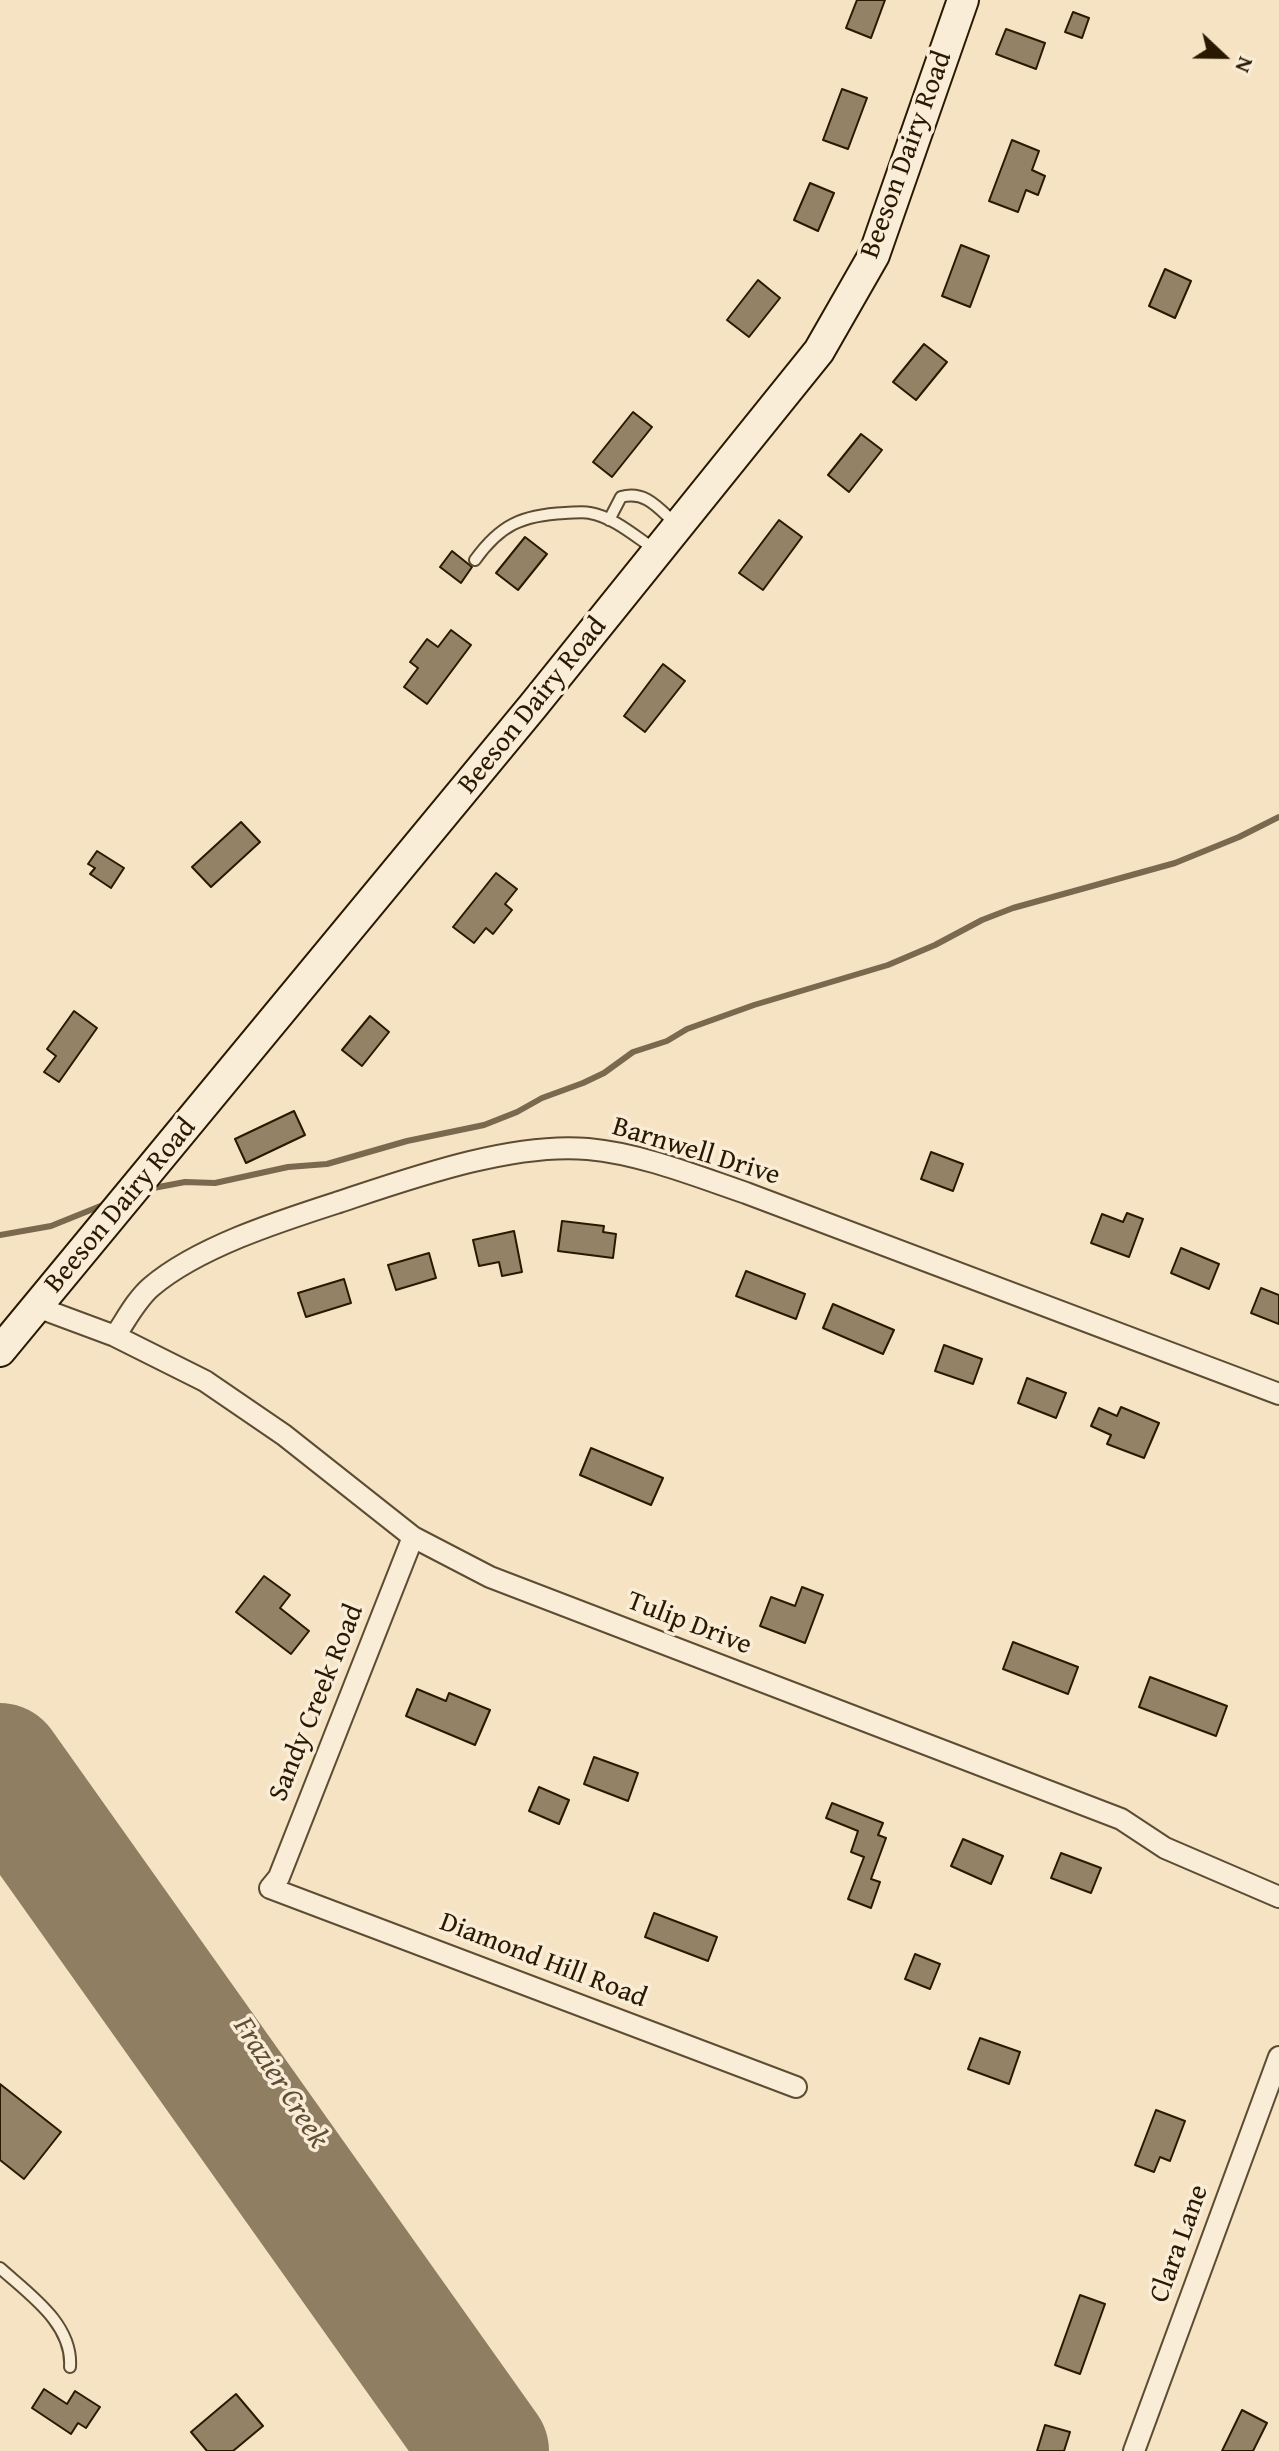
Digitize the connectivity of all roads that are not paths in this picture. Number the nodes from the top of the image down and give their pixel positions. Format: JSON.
{"nodes":[{"id":1,"x":963,"y":0,"type":"edge"},
{"id":2,"x":609,"y":520,"type":"junction"},
{"id":3,"x":678,"y":526,"type":"junction"},
{"id":4,"x":658,"y":552,"type":"junction"},
{"id":5,"x":475,"y":560,"type":"dead end"},
{"id":6,"x":37,"y":1307,"type":"junction"},
{"id":7,"x":115,"y":1336,"type":"junction"},
{"id":8,"x":0,"y":1351,"type":"edge"},
{"id":9,"x":1279,"y":1394,"type":"edge"},
{"id":10,"x":413,"y":1537,"type":"junction"},
{"id":11,"x":270,"y":1888,"type":"joint"},
{"id":12,"x":1279,"y":1897,"type":"edge"},
{"id":13,"x":1279,"y":2057,"type":"edge"},
{"id":14,"x":796,"y":2087,"type":"dead end"},
{"id":15,"x":0,"y":2268,"type":"edge"},
{"id":16,"x":70,"y":2367,"type":"dead end"},
{"id":17,"x":1134,"y":2451,"type":"edge"}],
"edges":[{"from":1,"to":3,"type":"street","name":"Beeson Dairy Road"},
{"from":2,"to":3,"type":"lane"},
{"from":2,"to":4,"type":"lane"},
{"from":2,"to":5,"type":"lane"},
{"from":3,"to":4,"type":"street","name":"Beeson Dairy Road"},
{"from":4,"to":6,"type":"street","name":"Beeson Dairy Road"},
{"from":6,"to":7,"type":"street","name":"Tulip Drive"},
{"from":6,"to":8,"type":"street","name":"Beeson Dairy Road"},
{"from":7,"to":9,"type":"street","name":"Barnwell Drive"},
{"from":7,"to":10,"type":"street","name":"Tulip Drive"},
{"from":10,"to":11,"type":"street","name":"Sandy Creek Road"},
{"from":10,"to":12,"type":"street","name":"Tulip Drive"},
{"from":11,"to":14,"type":"street","name":"Diamond Hill Road"},
{"from":13,"to":17,"type":"street","name":"Clara Lane"},
{"from":15,"to":16,"type":"lane"}]}
